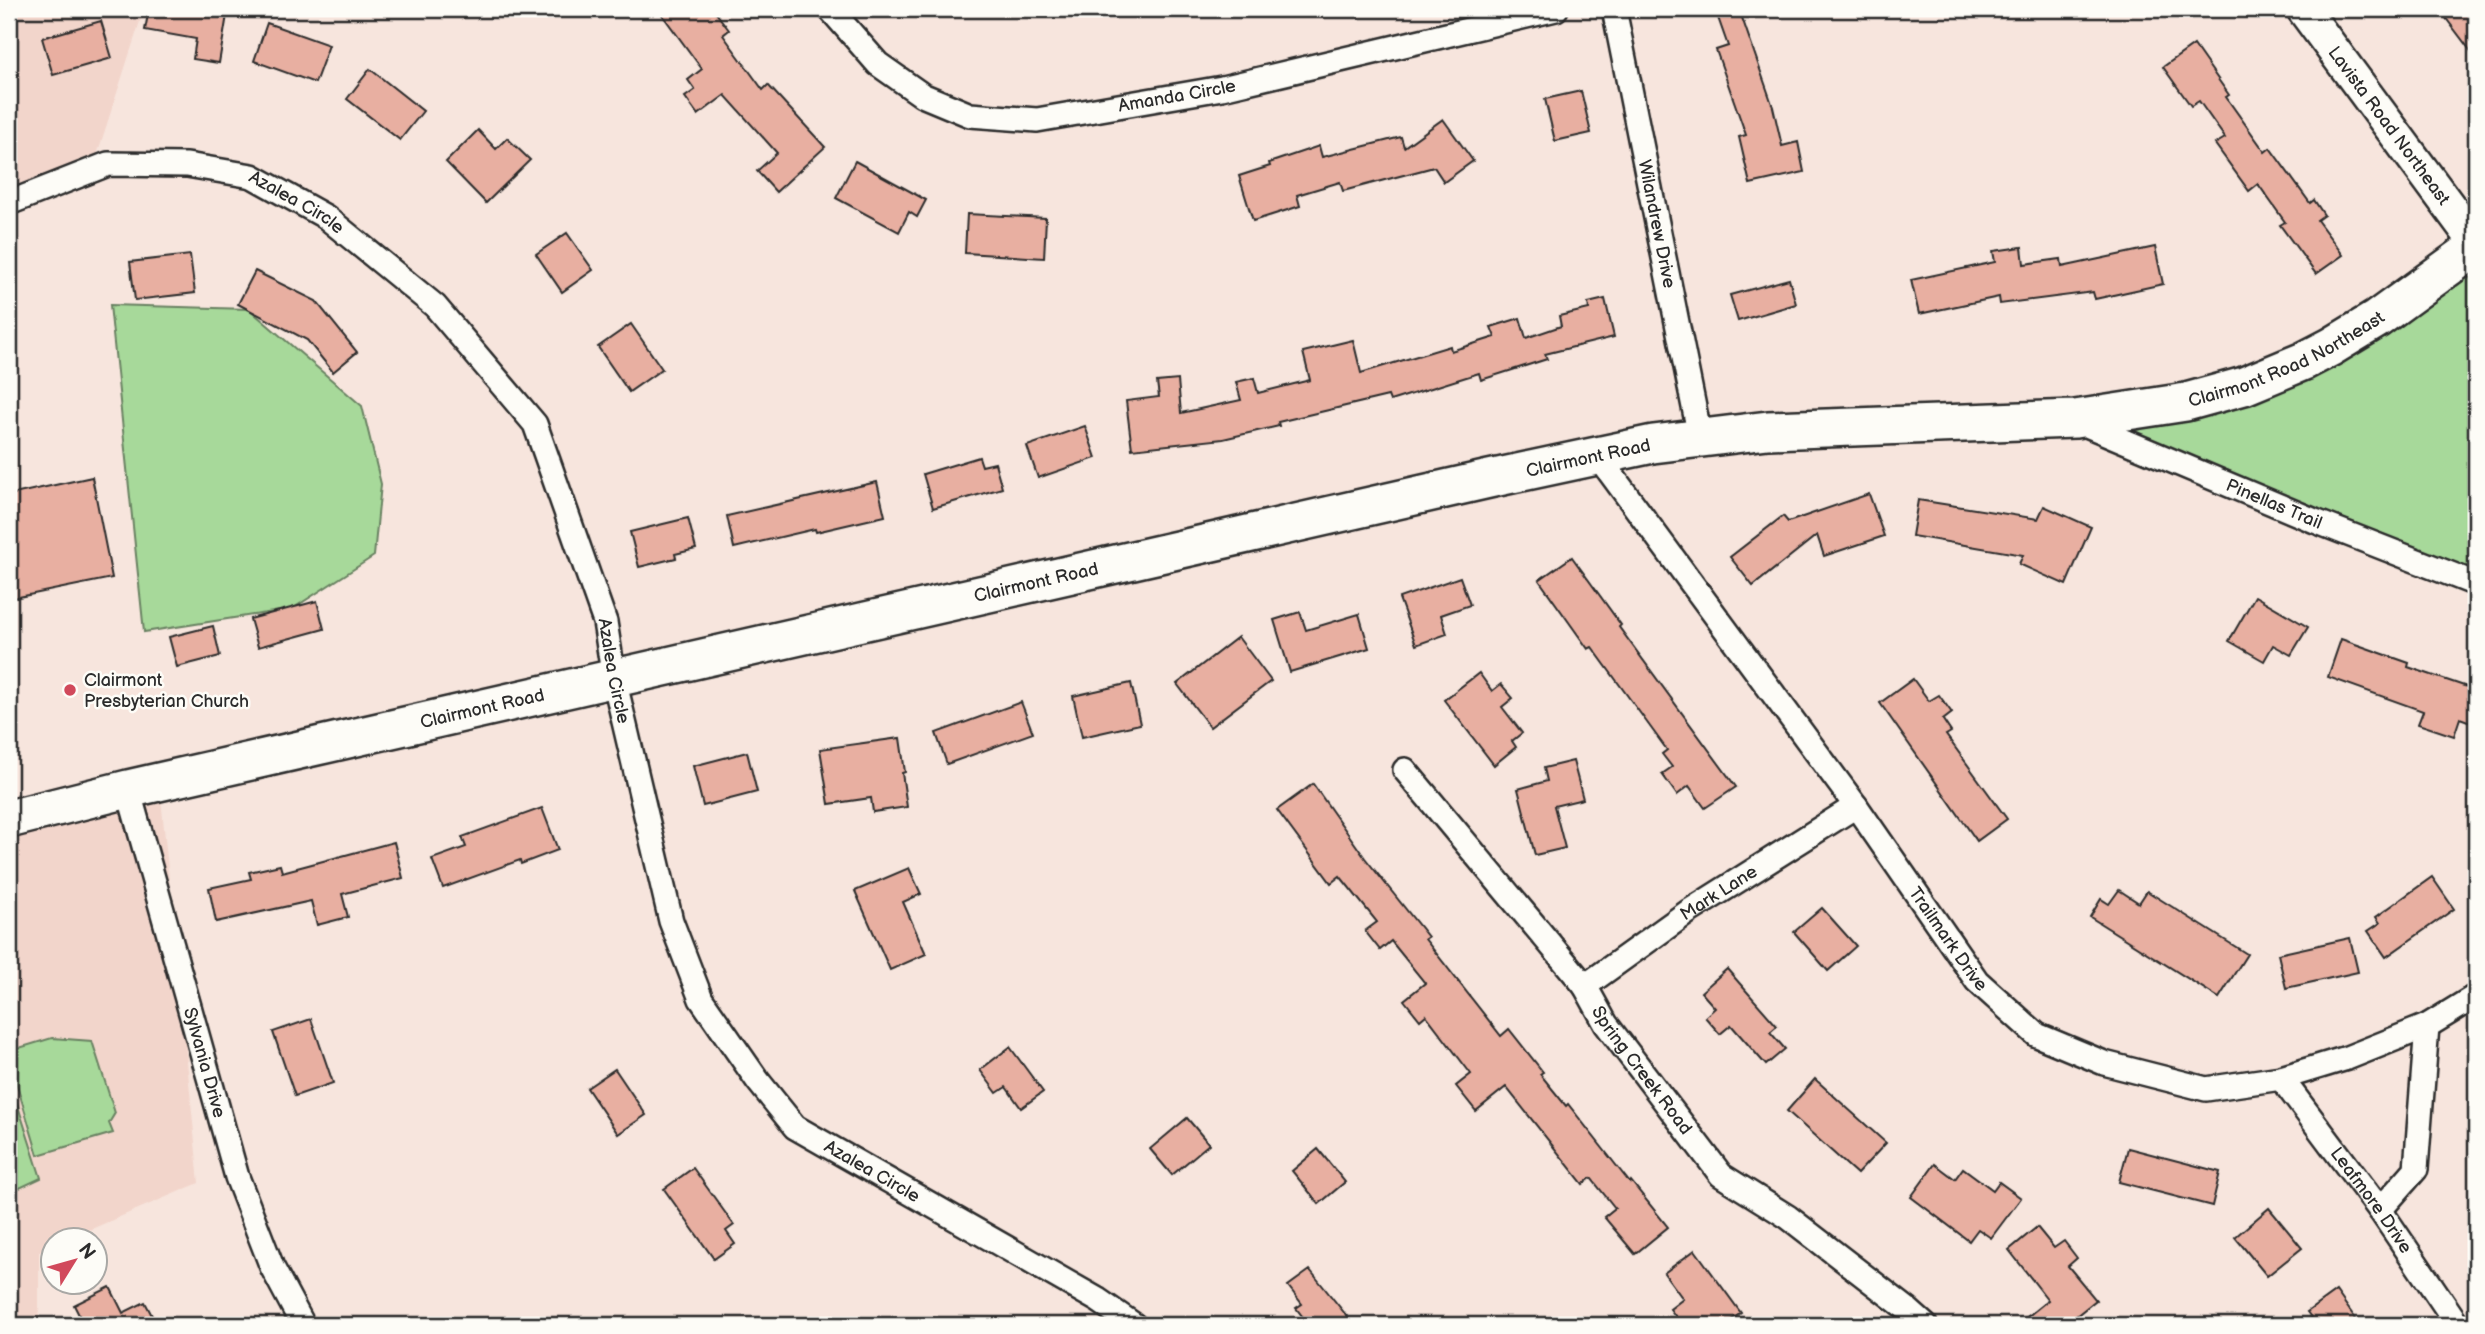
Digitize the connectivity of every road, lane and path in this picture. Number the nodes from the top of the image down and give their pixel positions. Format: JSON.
{"nodes":[{"id":1,"x":830,"y":9,"type":"edge"},
{"id":2,"x":1556,"y":9,"type":"edge"},
{"id":3,"x":1614,"y":9,"type":"edge"},
{"id":4,"x":2303,"y":9,"type":"edge"},
{"id":5,"x":9,"y":203,"type":"edge"},
{"id":6,"x":2476,"y":245,"type":"edge"},
{"id":7,"x":2074,"y":419,"type":"junction"},
{"id":8,"x":1700,"y":437,"type":"junction"},
{"id":9,"x":1597,"y":455,"type":"junction"},
{"id":10,"x":2476,"y":584,"type":"edge"},
{"id":11,"x":614,"y":679,"type":"junction"},
{"id":12,"x":1405,"y":770,"type":"dead end"},
{"id":13,"x":128,"y":789,"type":"junction"},
{"id":14,"x":1856,"y":806,"type":"junction"},
{"id":15,"x":9,"y":819,"type":"edge"},
{"id":16,"x":1585,"y":986,"type":"junction"},
{"id":17,"x":2476,"y":996,"type":"edge"},
{"id":18,"x":2427,"y":1026,"type":"junction"},
{"id":19,"x":2281,"y":1078,"type":"junction"},
{"id":20,"x":2380,"y":1210,"type":"junction"},
{"id":21,"x":303,"y":1325,"type":"edge"},
{"id":22,"x":1134,"y":1325,"type":"edge"},
{"id":23,"x":1925,"y":1325,"type":"edge"},
{"id":24,"x":2458,"y":1325,"type":"edge"}],
"edges":[{"from":1,"to":2,"type":"street","name":"Amanda Circle"},
{"from":3,"to":8,"type":"street","name":"Wilandrew Drive"},
{"from":4,"to":6,"type":"main road","name":"Lavista Road Northeast"},
{"from":5,"to":11,"type":"street","name":"Azalea Circle"},
{"from":6,"to":7,"type":"main road","name":"Clairmont Road Northeast"},
{"from":7,"to":8,"type":"main road","name":"Clairmont Road"},
{"from":7,"to":10,"type":"street","name":"Pinellas Trail"},
{"from":8,"to":9,"type":"main road","name":"Clairmont Road"},
{"from":9,"to":11,"type":"main road","name":"Clairmont Road"},
{"from":9,"to":14,"type":"street","name":"Trailmark Drive"},
{"from":11,"to":13,"type":"main road","name":"Clairmont Road"},
{"from":11,"to":22,"type":"street","name":"Azalea Circle"},
{"from":12,"to":16,"type":"street","name":"Spring Creek Road"},
{"from":13,"to":15,"type":"main road","name":"Clairmont Road"},
{"from":13,"to":21,"type":"street","name":"Sylvania Drive"},
{"from":14,"to":16,"type":"street","name":"Mark Lane"},
{"from":14,"to":19,"type":"street","name":"Trailmark Drive"},
{"from":16,"to":23,"type":"street","name":"Spring Creek Road"},
{"from":17,"to":18,"type":"street","name":"Trailmark Drive"},
{"from":18,"to":19,"type":"street","name":"Trailmark Drive"},
{"from":18,"to":20,"type":"street"},
{"from":19,"to":20,"type":"street","name":"Leafmore Drive"},
{"from":20,"to":24,"type":"street","name":"Leafmore Drive"}]}
